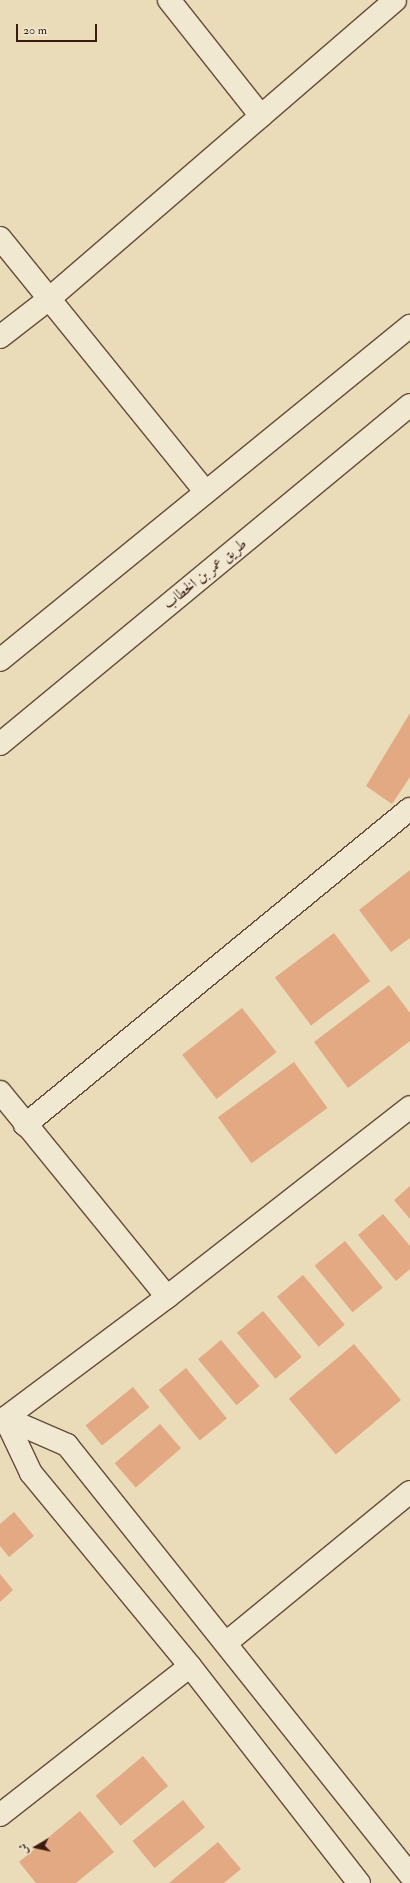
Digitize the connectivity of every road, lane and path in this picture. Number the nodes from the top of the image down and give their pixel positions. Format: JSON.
{"nodes":[{"id":1,"x":168,"y":0,"type":"edge"},
{"id":2,"x":395,"y":0,"type":"edge"},
{"id":3,"x":261,"y":116,"type":"junction"},
{"id":4,"x":0,"y":238,"type":"edge"},
{"id":5,"x":49,"y":299,"type":"junction"},
{"id":6,"x":410,"y":326,"type":"edge"},
{"id":7,"x":0,"y":337,"type":"edge"},
{"id":8,"x":410,"y":405,"type":"edge"},
{"id":9,"x":206,"y":492,"type":"junction"},
{"id":10,"x":0,"y":660,"type":"edge"},
{"id":11,"x":0,"y":744,"type":"edge"},
{"id":12,"x":410,"y":809,"type":"edge"},
{"id":13,"x":0,"y":1092,"type":"edge"},
{"id":14,"x":410,"y":1107,"type":"edge"},
{"id":15,"x":25,"y":1125,"type":"junction"},
{"id":16,"x":167,"y":1297,"type":"junction"},
{"id":17,"x":2,"y":1420,"type":"edge"},
{"id":18,"x":410,"y":1492,"type":"edge"},
{"id":19,"x":226,"y":1643,"type":"junction"},
{"id":20,"x":190,"y":1666,"type":"junction"},
{"id":21,"x":0,"y":1815,"type":"edge"},
{"id":22,"x":410,"y":1875,"type":"edge"},
{"id":23,"x":359,"y":1883,"type":"edge"}],
"edges":[{"from":1,"to":3,"type":"street"},
{"from":2,"to":3,"type":"street"},
{"from":3,"to":5,"type":"street"},
{"from":4,"to":5,"type":"street"},
{"from":5,"to":7,"type":"street"},
{"from":5,"to":9,"type":"street"},
{"from":6,"to":9,"type":"street"},
{"from":8,"to":11,"type":"street","name":"طريق عمر بن الخطاب"},
{"from":9,"to":10,"type":"street"},
{"from":12,"to":15,"type":"street"},
{"from":13,"to":15,"type":"street"},
{"from":14,"to":16,"type":"street"},
{"from":15,"to":16,"type":"street"},
{"from":16,"to":17,"type":"street"},
{"from":17,"to":19,"type":"street"},
{"from":17,"to":20,"type":"street"},
{"from":18,"to":19,"type":"street"},
{"from":19,"to":22,"type":"street"},
{"from":20,"to":21,"type":"street"},
{"from":20,"to":23,"type":"street"}]}
